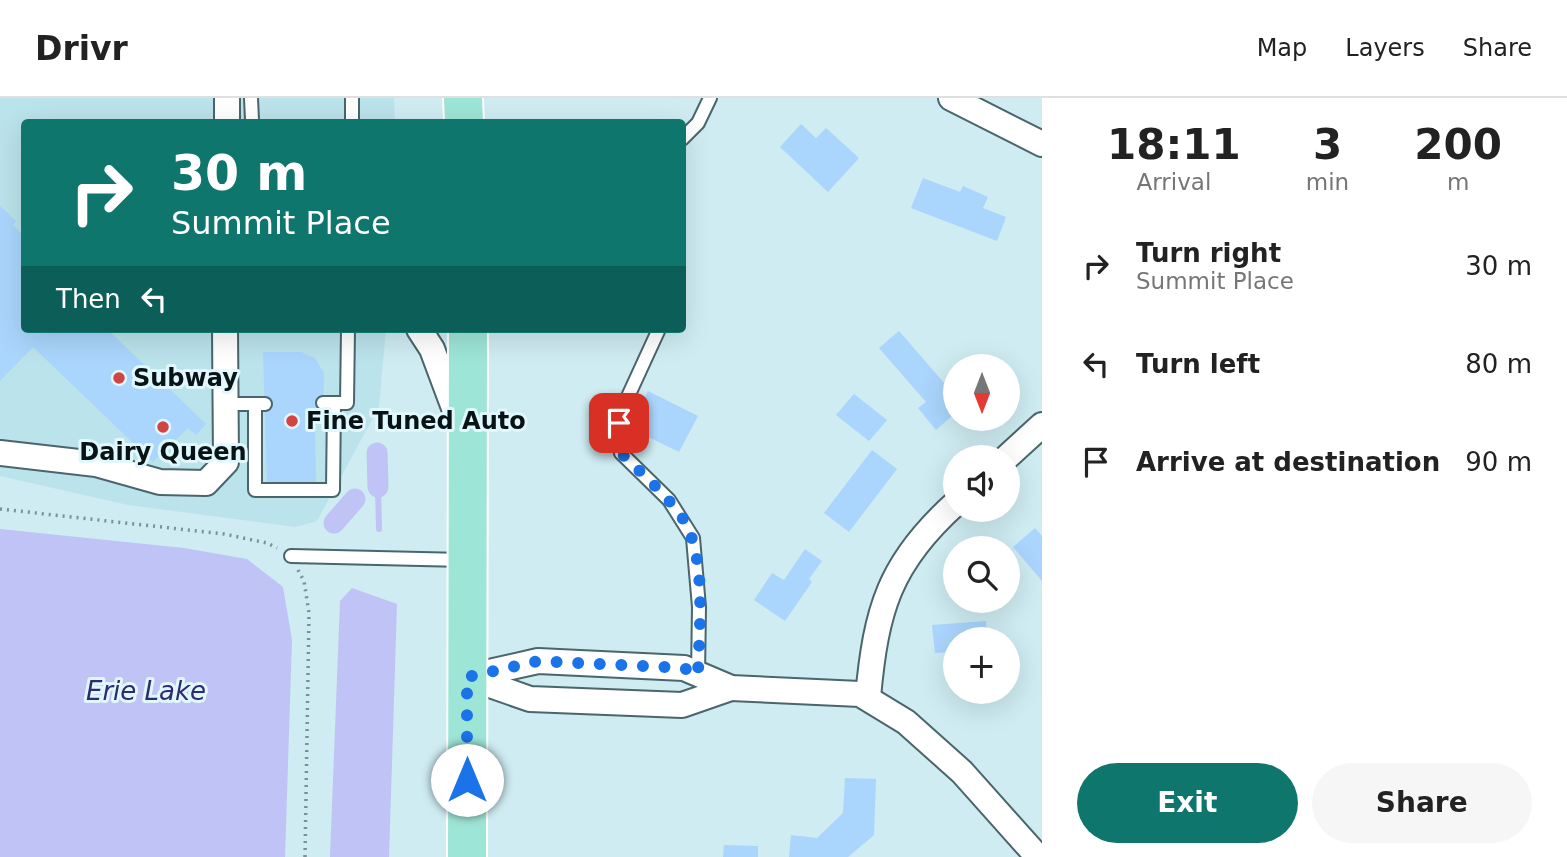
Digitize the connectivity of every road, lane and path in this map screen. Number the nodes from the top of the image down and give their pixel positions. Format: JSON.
{"nodes":[{"id":1,"x":227,"y":98,"type":"edge"},
{"id":2,"x":251,"y":98,"type":"edge"},
{"id":3,"x":352,"y":98,"type":"edge"},
{"id":4,"x":463,"y":98,"type":"edge"},
{"id":5,"x":710,"y":98,"type":"edge"},
{"id":6,"x":951,"y":98,"type":"edge"},
{"id":7,"x":227,"y":119,"type":"edge"},
{"id":8,"x":252,"y":119,"type":"edge"},
{"id":9,"x":352,"y":119,"type":"edge"},
{"id":10,"x":464,"y":119,"type":"edge"},
{"id":11,"x":686,"y":135,"type":"edge"},
{"id":12,"x":1042,"y":144,"type":"edge"},
{"id":13,"x":225,"y":333,"type":"edge"},
{"id":14,"x":348,"y":333,"type":"edge"},
{"id":15,"x":422,"y":333,"type":"edge"},
{"id":16,"x":468,"y":333,"type":"edge"},
{"id":17,"x":657,"y":333,"type":"edge"},
{"id":18,"x":225,"y":404,"type":"junction"},
{"id":19,"x":1042,"y":425,"type":"edge"},
{"id":20,"x":1020,"y":445,"type":"edge"},
{"id":21,"x":468,"y":446,"type":"junction"},
{"id":22,"x":0,"y":453,"type":"edge"},
{"id":23,"x":0,"y":509,"type":"edge"},
{"id":24,"x":943,"y":515,"type":"edge"},
{"id":25,"x":291,"y":556,"type":"junction"},
{"id":26,"x":467,"y":560,"type":"junction"},
{"id":27,"x":698,"y":675,"type":"junction"},
{"id":28,"x":467,"y":677,"type":"junction"},
{"id":29,"x":731,"y":688,"type":"junction"},
{"id":30,"x":868,"y":697,"type":"junction"},
{"id":31,"x":305,"y":857,"type":"edge"},
{"id":32,"x":467,"y":857,"type":"edge"},
{"id":33,"x":1038,"y":857,"type":"edge"}],
"edges":[{"from":1,"to":7,"type":"street"},
{"from":2,"to":8,"type":"lane"},
{"from":3,"to":9,"type":"lane"},
{"from":4,"to":10,"type":"main road"},
{"from":5,"to":11,"type":"lane"},
{"from":6,"to":12,"type":"street"},
{"from":13,"to":18,"type":"street"},
{"from":14,"to":18,"type":"lane"},
{"from":15,"to":21,"type":"street"},
{"from":16,"to":21,"type":"main road"},
{"from":17,"to":27,"type":"lane"},
{"from":18,"to":22,"type":"street"},
{"from":19,"to":20,"type":"street"},
{"from":21,"to":26,"type":"main road"},
{"from":23,"to":25,"type":"path"},
{"from":24,"to":30,"type":"street"},
{"from":25,"to":26,"type":"lane"},
{"from":25,"to":31,"type":"path"},
{"from":26,"to":28,"type":"main road"},
{"from":27,"to":28,"type":"street"},
{"from":27,"to":29,"type":"street"},
{"from":28,"to":29,"type":"street"},
{"from":28,"to":32,"type":"main road"},
{"from":29,"to":30,"type":"street"},
{"from":30,"to":33,"type":"street"}]}
